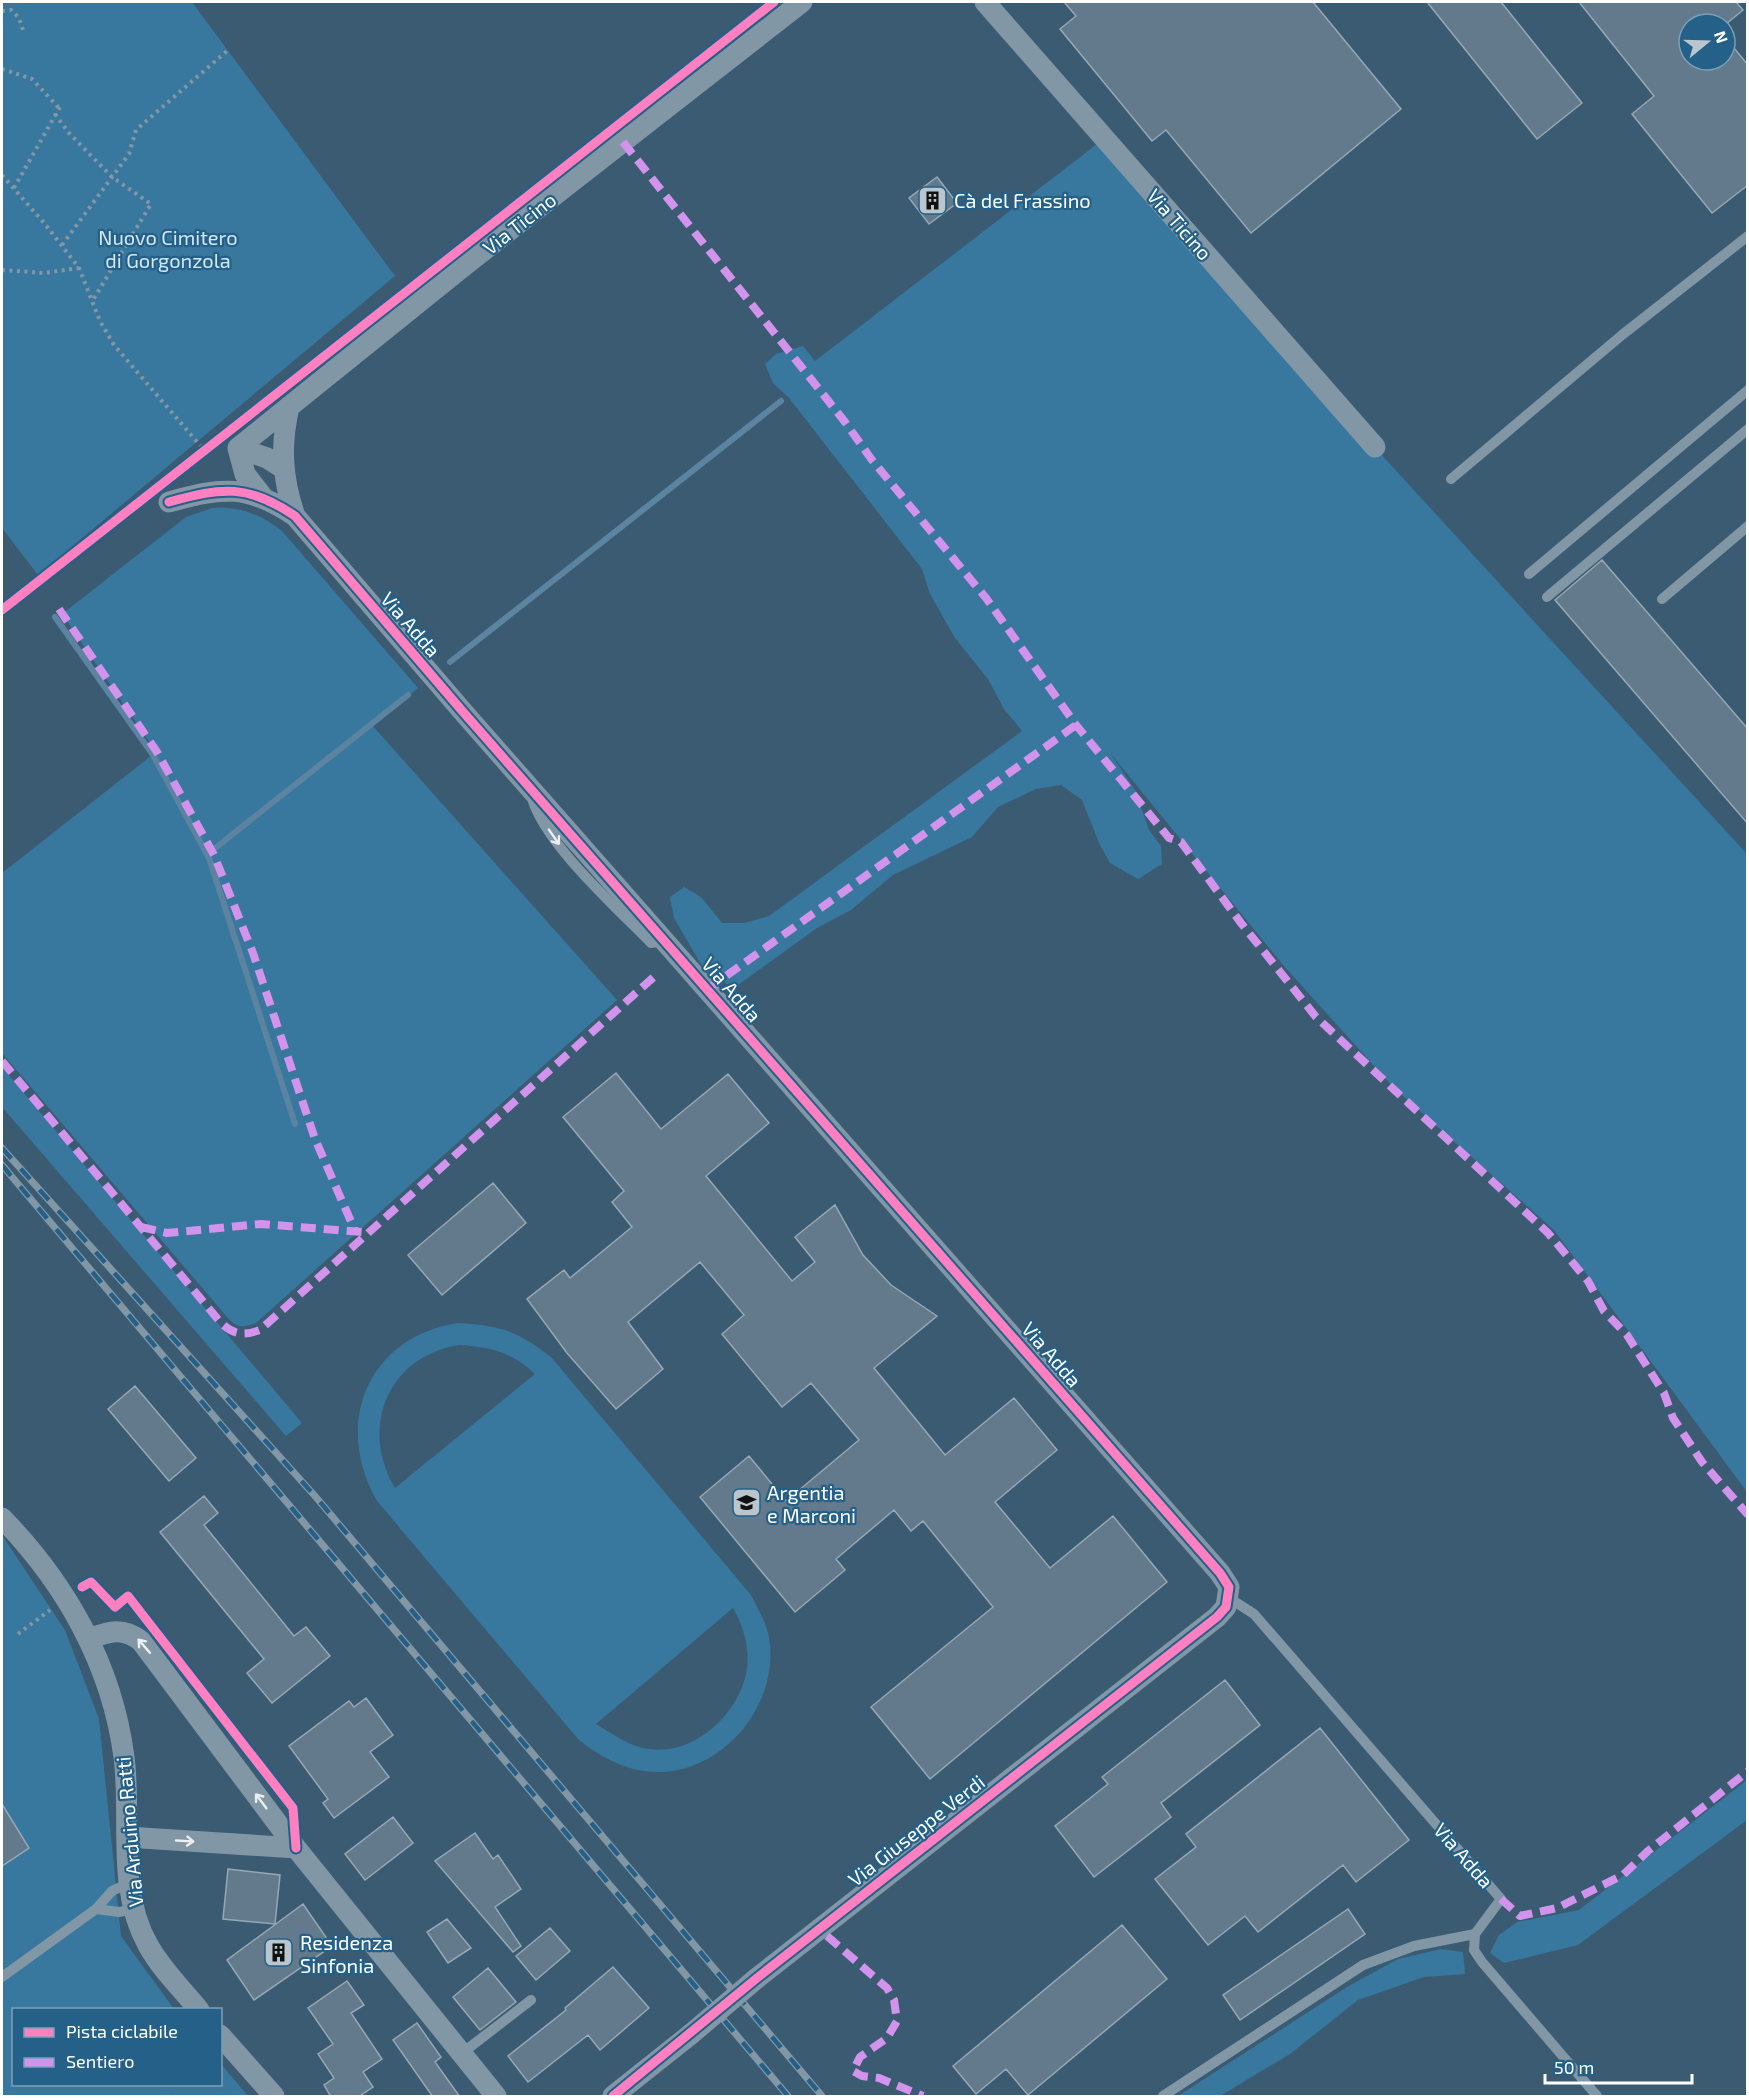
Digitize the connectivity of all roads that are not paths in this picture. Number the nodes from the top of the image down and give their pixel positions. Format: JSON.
{"nodes":[{"id":1,"x":802,"y":2,"type":"edge"},
{"id":2,"x":985,"y":2,"type":"edge"},
{"id":3,"x":1748,"y":236,"type":"edge"},
{"id":4,"x":1748,"y":390,"type":"edge"},
{"id":5,"x":290,"y":407,"type":"junction"},
{"id":6,"x":1748,"y":429,"type":"edge"},
{"id":7,"x":1375,"y":447,"type":"dead end"},
{"id":8,"x":238,"y":448,"type":"junction"},
{"id":9,"x":284,"y":469,"type":"junction"},
{"id":10,"x":1451,"y":479,"type":"dead end"},
{"id":11,"x":262,"y":496,"type":"junction"},
{"id":12,"x":169,"y":502,"type":"dead end"},
{"id":13,"x":295,"y":516,"type":"junction"},
{"id":14,"x":1748,"y":526,"type":"edge"},
{"id":15,"x":1529,"y":574,"type":"dead end"},
{"id":16,"x":1547,"y":597,"type":"dead end"},
{"id":17,"x":1662,"y":599,"type":"dead end"},
{"id":18,"x":2,"y":1518,"type":"edge"},
{"id":19,"x":1229,"y":1592,"type":"junction"},
{"id":20,"x":88,"y":1639,"type":"junction"},
{"id":21,"x":127,"y":1837,"type":"junction"},
{"id":22,"x":296,"y":1848,"type":"junction"},
{"id":23,"x":129,"y":1883,"type":"junction"},
{"id":24,"x":96,"y":1909,"type":"junction"},
{"id":25,"x":134,"y":1909,"type":"junction"},
{"id":26,"x":1475,"y":1934,"type":"junction"},
{"id":27,"x":2,"y":1977,"type":"edge"},
{"id":28,"x":531,"y":2000,"type":"dead end"},
{"id":29,"x":197,"y":2008,"type":"edge"},
{"id":30,"x":222,"y":2037,"type":"edge"},
{"id":31,"x":461,"y":2054,"type":"junction"},
{"id":32,"x":274,"y":2097,"type":"edge"},
{"id":33,"x":496,"y":2097,"type":"edge"},
{"id":34,"x":613,"y":2097,"type":"edge"},
{"id":35,"x":1163,"y":2097,"type":"edge"},
{"id":36,"x":1597,"y":2097,"type":"edge"}],
"edges":[{"from":1,"to":5,"type":"street","name":"Via Ticino"},
{"from":2,"to":7,"type":"street","name":"Via Ticino"},
{"from":3,"to":10,"type":"lane"},
{"from":4,"to":15,"type":"lane"},
{"from":5,"to":8,"type":"street","name":"Via Ticino"},
{"from":5,"to":9,"type":"street","name":"Via Adda"},
{"from":6,"to":16,"type":"lane"},
{"from":8,"to":9,"type":"street"},
{"from":8,"to":11,"type":"street","name":"Via Adda"},
{"from":9,"to":13,"type":"street","name":"Via Adda"},
{"from":11,"to":12,"type":"street","name":"Via Adda"},
{"from":11,"to":13,"type":"street","name":"Via Adda"},
{"from":13,"to":19,"type":"street","name":"Via Adda"},
{"from":14,"to":17,"type":"lane"},
{"from":18,"to":20,"type":"street","name":"Via Arduino Ratti"},
{"from":19,"to":26,"type":"lane","name":"Via Adda"},
{"from":19,"to":34,"type":"street","name":"Via Giuseppe Verdi","bridge":true},
{"from":20,"to":21,"type":"street","name":"Via Arduino Ratti"},
{"from":22,"to":20,"type":"street","one_way":true},
{"from":21,"to":22,"type":"street","one_way":true},
{"from":21,"to":23,"type":"street","name":"Via Arduino Ratti"},
{"from":22,"to":31,"type":"street"},
{"from":23,"to":24,"type":"lane"},
{"from":23,"to":25,"type":"street","name":"Via Arduino Ratti"},
{"from":24,"to":25,"type":"lane"},
{"from":24,"to":27,"type":"lane"},
{"from":25,"to":29,"type":"street","name":"Via Arduino Ratti"},
{"from":26,"to":35,"type":"lane"},
{"from":26,"to":36,"type":"lane"},
{"from":28,"to":31,"type":"lane"},
{"from":30,"to":32,"type":"street"},
{"from":31,"to":33,"type":"street"}]}
